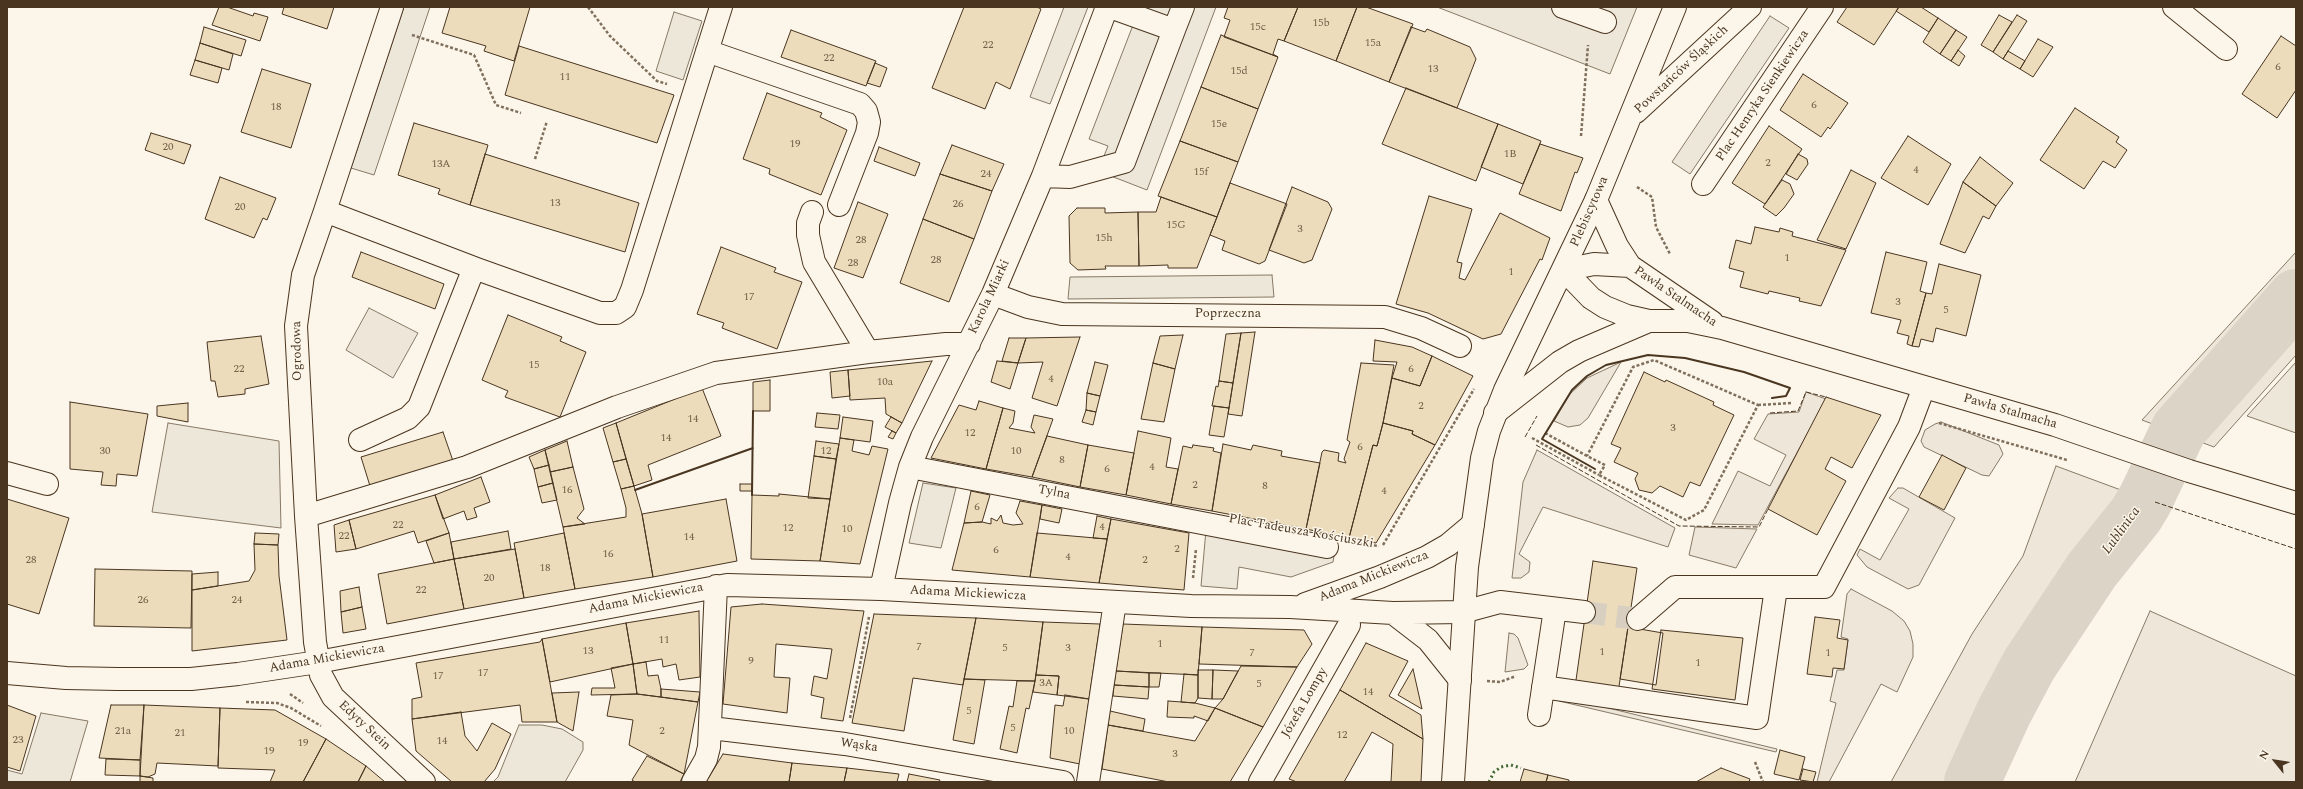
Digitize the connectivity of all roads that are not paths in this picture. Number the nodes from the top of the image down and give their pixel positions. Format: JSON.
{"nodes":[{"id":1,"x":721,"y":7,"type":"edge"},
{"id":2,"x":1107,"y":7,"type":"edge"},
{"id":3,"x":1110,"y":7,"type":"edge"},
{"id":4,"x":1183,"y":7,"type":"edge"},
{"id":5,"x":1563,"y":7,"type":"edge"},
{"id":6,"x":1675,"y":7,"type":"edge"},
{"id":7,"x":1750,"y":7,"type":"edge"},
{"id":8,"x":1822,"y":7,"type":"edge"},
{"id":9,"x":2174,"y":7,"type":"edge"},
{"id":10,"x":388,"y":16,"type":"edge"},
{"id":11,"x":1598,"y":20,"type":"road end"},
{"id":12,"x":1174,"y":30,"type":"junction"},
{"id":13,"x":2226,"y":49,"type":"dead end"},
{"id":14,"x":707,"y":51,"type":"junction"},
{"id":15,"x":1632,"y":116,"type":"junction"},
{"id":16,"x":1043,"y":176,"type":"junction"},
{"id":17,"x":1703,"y":184,"type":"dead end"},
{"id":18,"x":1596,"y":200,"type":"junction"},
{"id":19,"x":839,"y":205,"type":"dead end"},
{"id":20,"x":325,"y":211,"type":"junction"},
{"id":21,"x":812,"y":212,"type":"dead end"},
{"id":22,"x":1630,"y":266,"type":"junction"},
{"id":23,"x":474,"y":268,"type":"junction"},
{"id":24,"x":1564,"y":270,"type":"junction"},
{"id":25,"x":993,"y":294,"type":"junction"},
{"id":26,"x":1649,"y":321,"type":"junction"},
{"id":27,"x":1722,"y":328,"type":"junction"},
{"id":28,"x":968,"y":344,"type":"junction"},
{"id":29,"x":1460,"y":346,"type":"dead end"},
{"id":30,"x":868,"y":352,"type":"junction"},
{"id":31,"x":1924,"y":387,"type":"junction"},
{"id":32,"x":1495,"y":413,"type":"junction"},
{"id":33,"x":360,"y":440,"type":"dead end"},
{"id":34,"x":910,"y":467,"type":"junction"},
{"id":35,"x":7,"y":473,"type":"edge"},
{"id":36,"x":47,"y":484,"type":"dead end"},
{"id":37,"x":2296,"y":503,"type":"edge"},
{"id":38,"x":306,"y":516,"type":"junction"},
{"id":39,"x":1198,"y":521,"type":"joint"},
{"id":40,"x":1472,"y":524,"type":"junction"},
{"id":41,"x":1327,"y":547,"type":"dead end"},
{"id":42,"x":716,"y":586,"type":"junction"},
{"id":43,"x":1776,"y":588,"type":"junction"},
{"id":44,"x":881,"y":589,"type":"junction"},
{"id":45,"x":1115,"y":602,"type":"junction"},
{"id":46,"x":1290,"y":607,"type":"junction"},
{"id":47,"x":1555,"y":608,"type":"junction"},
{"id":48,"x":1463,"y":612,"type":"junction"},
{"id":49,"x":1584,"y":612,"type":"tunnel mouth"},
{"id":50,"x":1393,"y":613,"type":"junction"},
{"id":51,"x":1638,"y":619,"type":"dead end"},
{"id":52,"x":1349,"y":625,"type":"dead end"},
{"id":53,"x":318,"y":662,"type":"junction"},
{"id":54,"x":7,"y":673,"type":"edge"},
{"id":55,"x":1460,"y":680,"type":"junction"},
{"id":56,"x":1544,"y":681,"type":"junction"},
{"id":57,"x":1539,"y":715,"type":"dead end"},
{"id":58,"x":711,"y":728,"type":"junction"},
{"id":59,"x":424,"y":782,"type":"edge"},
{"id":60,"x":693,"y":782,"type":"edge"},
{"id":61,"x":1063,"y":782,"type":"edge"},
{"id":62,"x":1088,"y":782,"type":"edge"},
{"id":63,"x":1260,"y":782,"type":"edge"},
{"id":64,"x":1453,"y":782,"type":"edge"}],
"edges":[{"from":1,"to":14,"type":"street"},
{"from":2,"to":16,"type":"street","name":"Karola Miarki"},
{"from":3,"to":12,"type":"street"},
{"from":4,"to":12,"type":"street"},
{"from":5,"to":11,"type":"street"},
{"from":6,"to":15,"type":"street","name":"Plebiscytowa"},
{"from":7,"to":15,"type":"street","name":"Powstańców Śląskich"},
{"from":8,"to":17,"type":"street","name":"Plac Henryka Sienkiewicza"},
{"from":9,"to":13,"type":"street"},
{"from":10,"to":20,"type":"street","name":"Ogrodowa"},
{"from":12,"to":16,"type":"street"},
{"from":14,"to":19,"type":"street"},
{"from":14,"to":23,"type":"street"},
{"from":15,"to":18,"type":"street","name":"Plebiscytowa"},
{"from":16,"to":25,"type":"street","name":"Karola Miarki"},
{"from":18,"to":22,"type":"street"},
{"from":18,"to":24,"type":"street","name":"Plebiscytowa"},
{"from":20,"to":23,"type":"street"},
{"from":20,"to":38,"type":"street","name":"Ogrodowa"},
{"from":21,"to":30,"type":"street"},
{"from":22,"to":24,"type":"street","name":"Pawła Stalmacha"},
{"from":22,"to":27,"type":"street","name":"Pawła Stalmacha"},
{"from":23,"to":33,"type":"street"},
{"from":24,"to":26,"type":"street","name":"Pawła Stalmacha"},
{"from":24,"to":32,"type":"street","name":"Plebiscytowa"},
{"from":25,"to":28,"type":"street","name":"Karola Miarki"},
{"from":25,"to":29,"type":"street","name":"Poprzeczna"},
{"from":26,"to":27,"type":"street","name":"Pawła Stalmacha"},
{"from":26,"to":32,"type":"street"},
{"from":27,"to":31,"type":"street","name":"Pawła Stalmacha"},
{"from":28,"to":30,"type":"street"},
{"from":28,"to":34,"type":"street","name":"Karola Miarki"},
{"from":30,"to":38,"type":"street"},
{"from":31,"to":37,"type":"street","name":"Pawła Stalmacha"},
{"from":31,"to":43,"type":"street"},
{"from":32,"to":40,"type":"street"},
{"from":34,"to":39,"type":"street","name":"Tylna"},
{"from":34,"to":44,"type":"street","name":"Karola Miarki"},
{"from":35,"to":36,"type":"street"},
{"from":38,"to":53,"type":"street","name":"Ogrodowa"},
{"from":39,"to":41,"type":"street","name":"Plac Tadeusza Kościuszki"},
{"from":40,"to":46,"type":"street","name":"Adama Mickiewicza"},
{"from":40,"to":48,"type":"street"},
{"from":42,"to":44,"type":"street","name":"Adama Mickiewicza"},
{"from":42,"to":53,"type":"street","name":"Adama Mickiewicza"},
{"from":42,"to":58,"type":"street"},
{"from":43,"to":51,"type":"street"},
{"from":43,"to":56,"type":"street"},
{"from":44,"to":45,"type":"street","name":"Adama Mickiewicza"},
{"from":45,"to":46,"type":"street","name":"Adama Mickiewicza"},
{"from":45,"to":62,"type":"street"},
{"from":46,"to":50,"type":"street","name":"Adama Mickiewicza"},
{"from":47,"to":48,"type":"street","name":"Adama Mickiewicza"},
{"from":47,"to":49,"type":"street","name":"Adama Mickiewicza"},
{"from":47,"to":56,"type":"street"},
{"from":48,"to":50,"type":"street","name":"Adama Mickiewicza"},
{"from":48,"to":55,"type":"street"},
{"from":50,"to":55,"type":"street"},
{"from":52,"to":63,"type":"street","name":"Józefa Lompy"},
{"from":53,"to":54,"type":"street","name":"Adama Mickiewicza"},
{"from":53,"to":59,"type":"street","name":"Edyty Stein"},
{"from":55,"to":64,"type":"street"},
{"from":56,"to":57,"type":"street"},
{"from":58,"to":60,"type":"street"},
{"from":58,"to":61,"type":"street","name":"Wąska"}]}
